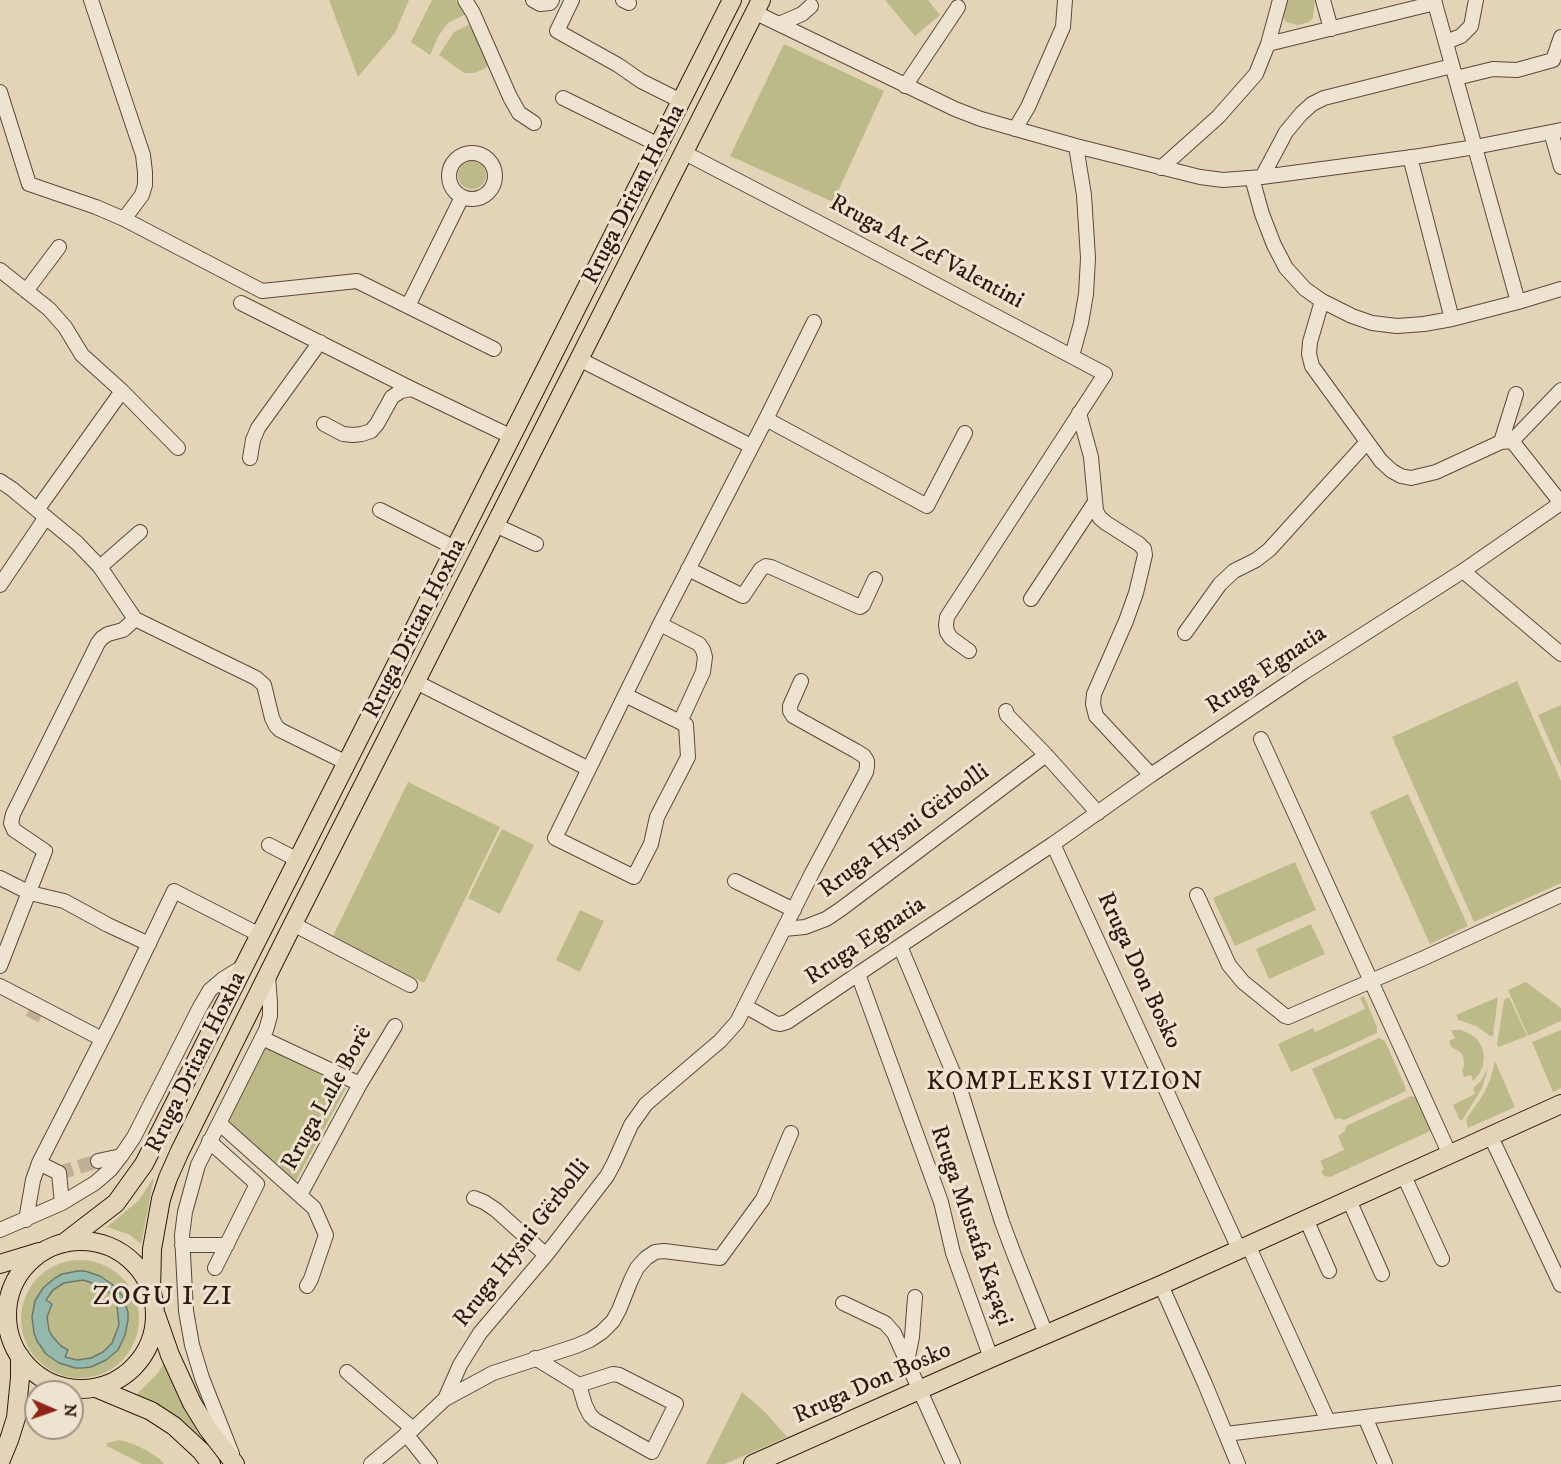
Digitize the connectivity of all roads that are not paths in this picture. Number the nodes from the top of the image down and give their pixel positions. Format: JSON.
{"nodes":[{"id":1,"x":91,"y":0,"type":"edge"},
{"id":2,"x":465,"y":0,"type":"edge"},
{"id":3,"x":533,"y":0,"type":"edge"},
{"id":4,"x":552,"y":0,"type":"edge"},
{"id":5,"x":572,"y":0,"type":"edge"},
{"id":6,"x":732,"y":0,"type":"edge"},
{"id":7,"x":1065,"y":0,"type":"edge"},
{"id":8,"x":1280,"y":0,"type":"edge"},
{"id":9,"x":1323,"y":0,"type":"edge"},
{"id":10,"x":1476,"y":0,"type":"edge"},
{"id":11,"x":1434,"y":2,"type":"edge"},
{"id":12,"x":758,"y":6,"type":"edge"},
{"id":13,"x":811,"y":6,"type":"dead end"},
{"id":14,"x":958,"y":7,"type":"dead end"},
{"id":15,"x":779,"y":24,"type":"junction"},
{"id":16,"x":1331,"y":29,"type":"junction"},
{"id":17,"x":1561,"y":36,"type":"edge"},
{"id":18,"x":1446,"y":42,"type":"junction"},
{"id":19,"x":1268,"y":44,"type":"junction"},
{"id":20,"x":1454,"y":72,"type":"junction"},
{"id":21,"x":905,"y":86,"type":"junction"},
{"id":22,"x":0,"y":92,"type":"edge"},
{"id":23,"x":563,"y":98,"type":"dead end"},
{"id":24,"x":681,"y":101,"type":"junction"},
{"id":25,"x":534,"y":123,"type":"dead end"},
{"id":26,"x":1015,"y":129,"type":"junction"},
{"id":27,"x":1556,"y":131,"type":"edge"},
{"id":28,"x":659,"y":145,"type":"junction"},
{"id":29,"x":1076,"y":146,"type":"junction"},
{"id":30,"x":1475,"y":147,"type":"junction"},
{"id":31,"x":683,"y":152,"type":"junction"},
{"id":32,"x":1410,"y":158,"type":"junction"},
{"id":33,"x":1561,"y":167,"type":"edge"},
{"id":34,"x":1161,"y":168,"type":"junction"},
{"id":35,"x":1257,"y":177,"type":"junction"},
{"id":36,"x":462,"y":197,"type":"dead end"},
{"id":37,"x":124,"y":219,"type":"junction"},
{"id":38,"x":59,"y":247,"type":"dead end"},
{"id":39,"x":0,"y":270,"type":"edge"},
{"id":40,"x":1561,"y":289,"type":"edge"},
{"id":41,"x":26,"y":291,"type":"junction"},
{"id":42,"x":1322,"y":302,"type":"junction"},
{"id":43,"x":1518,"y":302,"type":"junction"},
{"id":44,"x":241,"y":303,"type":"dead end"},
{"id":45,"x":408,"y":306,"type":"junction"},
{"id":46,"x":1452,"y":319,"type":"junction"},
{"id":47,"x":814,"y":322,"type":"dead end"},
{"id":48,"x":320,"y":342,"type":"junction"},
{"id":49,"x":494,"y":349,"type":"dead end"},
{"id":50,"x":1072,"y":356,"type":"junction"},
{"id":51,"x":579,"y":359,"type":"junction"},
{"id":52,"x":412,"y":389,"type":"junction"},
{"id":53,"x":1561,"y":390,"type":"edge"},
{"id":54,"x":122,"y":391,"type":"junction"},
{"id":55,"x":1516,"y":394,"type":"dead end"},
{"id":56,"x":1079,"y":413,"type":"junction"},
{"id":57,"x":765,"y":419,"type":"junction"},
{"id":58,"x":324,"y":424,"type":"dead end"},
{"id":59,"x":965,"y":433,"type":"dead end"},
{"id":60,"x":512,"y":437,"type":"junction"},
{"id":61,"x":1506,"y":441,"type":"junction"},
{"id":62,"x":1367,"y":442,"type":"junction"},
{"id":63,"x":751,"y":446,"type":"junction"},
{"id":64,"x":178,"y":448,"type":"dead end"},
{"id":65,"x":250,"y":458,"type":"dead end"},
{"id":66,"x":0,"y":481,"type":"edge"},
{"id":67,"x":1095,"y":502,"type":"junction"},
{"id":68,"x":1561,"y":503,"type":"edge"},
{"id":69,"x":380,"y":510,"type":"dead end"},
{"id":70,"x":42,"y":513,"type":"junction"},
{"id":71,"x":495,"y":525,"type":"junction"},
{"id":72,"x":140,"y":532,"type":"dead end"},
{"id":73,"x":536,"y":544,"type":"dead end"},
{"id":74,"x":455,"y":548,"type":"junction"},
{"id":75,"x":100,"y":567,"type":"junction"},
{"id":76,"x":688,"y":569,"type":"junction"},
{"id":77,"x":1463,"y":571,"type":"junction"},
{"id":78,"x":875,"y":579,"type":"dead end"},
{"id":79,"x":0,"y":585,"type":"edge"},
{"id":80,"x":1031,"y":599,"type":"dead end"},
{"id":81,"x":135,"y":619,"type":"junction"},
{"id":82,"x":660,"y":624,"type":"junction"},
{"id":83,"x":1185,"y":633,"type":"dead end"},
{"id":84,"x":969,"y":651,"type":"dead end"},
{"id":85,"x":1561,"y":654,"type":"edge"},
{"id":86,"x":801,"y":681,"type":"dead end"},
{"id":87,"x":416,"y":682,"type":"junction"},
{"id":88,"x":625,"y":695,"type":"junction"},
{"id":89,"x":1006,"y":711,"type":"dead end"},
{"id":90,"x":680,"y":722,"type":"junction"},
{"id":91,"x":1261,"y":739,"type":"dead end"},
{"id":92,"x":1046,"y":755,"type":"junction"},
{"id":93,"x":347,"y":763,"type":"junction"},
{"id":94,"x":589,"y":770,"type":"junction"},
{"id":95,"x":1151,"y":775,"type":"junction"},
{"id":96,"x":1098,"y":813,"type":"junction"},
{"id":97,"x":1053,"y":844,"type":"junction"},
{"id":98,"x":269,"y":845,"type":"dead end"},
{"id":99,"x":298,"y":860,"type":"junction"},
{"id":100,"x":0,"y":878,"type":"edge"},
{"id":101,"x":735,"y":880,"type":"dead end"},
{"id":102,"x":30,"y":893,"type":"junction"},
{"id":103,"x":1197,"y":895,"type":"dead end"},
{"id":104,"x":1561,"y":895,"type":"edge"},
{"id":105,"x":794,"y":910,"type":"junction"},
{"id":106,"x":293,"y":924,"type":"junction"},
{"id":107,"x":784,"y":929,"type":"junction"},
{"id":108,"x":260,"y":935,"type":"junction"},
{"id":109,"x":148,"y":944,"type":"junction"},
{"id":110,"x":900,"y":946,"type":"junction"},
{"id":111,"x":0,"y":966,"type":"edge"},
{"id":112,"x":244,"y":966,"type":"junction"},
{"id":113,"x":858,"y":974,"type":"junction"},
{"id":114,"x":268,"y":975,"type":"junction"},
{"id":115,"x":1371,"y":981,"type":"junction"},
{"id":116,"x":410,"y":984,"type":"dead end"},
{"id":117,"x":0,"y":986,"type":"edge"},
{"id":118,"x":745,"y":1006,"type":"junction"},
{"id":119,"x":395,"y":1026,"type":"dead end"},
{"id":120,"x":262,"y":1038,"type":"junction"},
{"id":121,"x":102,"y":1039,"type":"junction"},
{"id":122,"x":360,"y":1084,"type":"junction"},
{"id":123,"x":1561,"y":1104,"type":"edge"},
{"id":124,"x":219,"y":1123,"type":"junction"},
{"id":125,"x":791,"y":1133,"type":"dead end"},
{"id":126,"x":1491,"y":1137,"type":"junction"},
{"id":127,"x":209,"y":1142,"type":"junction"},
{"id":128,"x":1450,"y":1155,"type":"junction"},
{"id":129,"x":121,"y":1156,"type":"junction"},
{"id":130,"x":98,"y":1161,"type":"tunnel mouth"},
{"id":131,"x":39,"y":1163,"type":"junction"},
{"id":132,"x":1404,"y":1176,"type":"junction"},
{"id":133,"x":300,"y":1195,"type":"junction"},
{"id":134,"x":474,"y":1198,"type":"dead end"},
{"id":135,"x":1349,"y":1200,"type":"junction"},
{"id":136,"x":62,"y":1203,"type":"junction"},
{"id":137,"x":1306,"y":1219,"type":"junction"},
{"id":138,"x":26,"y":1220,"type":"junction"},
{"id":139,"x":0,"y":1230,"type":"edge"},
{"id":140,"x":64,"y":1243,"type":"junction"},
{"id":141,"x":182,"y":1245,"type":"junction"},
{"id":142,"x":227,"y":1245,"type":"junction"},
{"id":143,"x":1243,"y":1247,"type":"junction"},
{"id":144,"x":46,"y":1250,"type":"junction"},
{"id":145,"x":546,"y":1255,"type":"junction"},
{"id":146,"x":1442,"y":1259,"type":"dead end"},
{"id":147,"x":0,"y":1263,"type":"edge"},
{"id":148,"x":215,"y":1268,"type":"dead end"},
{"id":149,"x":1329,"y":1271,"type":"dead end"},
{"id":150,"x":1382,"y":1274,"type":"dead end"},
{"id":151,"x":1161,"y":1285,"type":"junction"},
{"id":152,"x":1561,"y":1285,"type":"edge"},
{"id":153,"x":307,"y":1286,"type":"dead end"},
{"id":154,"x":915,"y":1297,"type":"dead end"},
{"id":155,"x":152,"y":1299,"type":"junction"},
{"id":156,"x":843,"y":1304,"type":"dead end"},
{"id":157,"x":1046,"y":1334,"type":"junction"},
{"id":158,"x":11,"y":1345,"type":"edge"},
{"id":159,"x":991,"y":1358,"type":"junction"},
{"id":160,"x":535,"y":1359,"type":"junction"},
{"id":161,"x":907,"y":1361,"type":"junction"},
{"id":162,"x":347,"y":1372,"type":"dead end"},
{"id":163,"x":579,"y":1385,"type":"junction"},
{"id":164,"x":96,"y":1388,"type":"junction"},
{"id":165,"x":920,"y":1389,"type":"junction"},
{"id":166,"x":1561,"y":1393,"type":"edge"},
{"id":167,"x":445,"y":1399,"type":"junction"},
{"id":168,"x":1365,"y":1417,"type":"junction"},
{"id":169,"x":1328,"y":1421,"type":"junction"},
{"id":170,"x":410,"y":1431,"type":"junction"},
{"id":171,"x":1226,"y":1434,"type":"junction"},
{"id":172,"x":0,"y":1462,"type":"edge"},
{"id":173,"x":211,"y":1464,"type":"edge"},
{"id":174,"x":235,"y":1464,"type":"edge"},
{"id":175,"x":371,"y":1464,"type":"edge"},
{"id":176,"x":430,"y":1464,"type":"edge"},
{"id":177,"x":753,"y":1464,"type":"edge"},
{"id":178,"x":952,"y":1464,"type":"edge"},
{"id":179,"x":1238,"y":1464,"type":"edge"},
{"id":180,"x":1385,"y":1464,"type":"edge"}],
"edges":[{"from":1,"to":37,"type":"street"},
{"from":2,"to":25,"type":"street"},
{"from":3,"to":4,"type":"street"},
{"from":5,"to":24,"type":"street"},
{"from":6,"to":24,"type":"main road","name":"Rruga Dritan Hoxha"},
{"from":7,"to":26,"type":"street"},
{"from":8,"to":19,"type":"street"},
{"from":9,"to":16,"type":"street"},
{"from":10,"to":18,"type":"street"},
{"from":11,"to":16,"type":"street"},
{"from":11,"to":18,"type":"street"},
{"from":12,"to":15,"type":"street"},
{"from":12,"to":31,"type":"main road","name":"Rruga Dritan Hoxha"},
{"from":13,"to":15,"type":"street"},
{"from":14,"to":21,"type":"street"},
{"from":15,"to":21,"type":"street"},
{"from":16,"to":19,"type":"street"},
{"from":17,"to":20,"type":"street"},
{"from":18,"to":20,"type":"street"},
{"from":19,"to":34,"type":"street"},
{"from":20,"to":30,"type":"street"},
{"from":20,"to":35,"type":"street"},
{"from":21,"to":26,"type":"street"},
{"from":22,"to":37,"type":"street"},
{"from":23,"to":28,"type":"street"},
{"from":24,"to":28,"type":"main road","name":"Rruga Dritan Hoxha"},
{"from":26,"to":29,"type":"street"},
{"from":27,"to":30,"type":"street"},
{"from":27,"to":33,"type":"street"},
{"from":28,"to":60,"type":"main road","name":"Rruga Dritan Hoxha"},
{"from":29,"to":34,"type":"street"},
{"from":29,"to":50,"type":"street"},
{"from":30,"to":32,"type":"street"},
{"from":30,"to":43,"type":"street"},
{"from":31,"to":50,"type":"street","name":"Rruga At Zef Valentini"},
{"from":31,"to":51,"type":"main road","name":"Rruga Dritan Hoxha"},
{"from":32,"to":35,"type":"street"},
{"from":32,"to":46,"type":"street"},
{"from":34,"to":35,"type":"street"},
{"from":35,"to":42,"type":"street"},
{"from":36,"to":45,"type":"street"},
{"from":37,"to":45,"type":"street"},
{"from":38,"to":41,"type":"street"},
{"from":39,"to":41,"type":"street"},
{"from":40,"to":43,"type":"street"},
{"from":41,"to":54,"type":"street"},
{"from":42,"to":46,"type":"street"},
{"from":42,"to":62,"type":"street"},
{"from":43,"to":46,"type":"street"},
{"from":44,"to":48,"type":"street"},
{"from":45,"to":49,"type":"street"},
{"from":47,"to":57,"type":"street"},
{"from":48,"to":52,"type":"street"},
{"from":48,"to":65,"type":"street"},
{"from":50,"to":56,"type":"street","name":"Rruga At Zef Valentini"},
{"from":51,"to":63,"type":"street"},
{"from":51,"to":71,"type":"main road","name":"Rruga Dritan Hoxha"},
{"from":52,"to":58,"type":"street"},
{"from":52,"to":60,"type":"street"},
{"from":53,"to":61,"type":"street"},
{"from":54,"to":64,"type":"street"},
{"from":54,"to":70,"type":"street"},
{"from":55,"to":61,"type":"street"},
{"from":56,"to":67,"type":"street"},
{"from":56,"to":84,"type":"street","name":"Rruga At Zef Valentini"},
{"from":57,"to":59,"type":"street"},
{"from":57,"to":63,"type":"street"},
{"from":60,"to":74,"type":"main road","name":"Rruga Dritan Hoxha"},
{"from":61,"to":62,"type":"street"},
{"from":61,"to":68,"type":"street","name":"Rruga Egnatia"},
{"from":62,"to":83,"type":"street"},
{"from":63,"to":76,"type":"street"},
{"from":66,"to":70,"type":"street"},
{"from":67,"to":80,"type":"street"},
{"from":67,"to":95,"type":"street"},
{"from":68,"to":77,"type":"street","name":"Rruga Egnatia"},
{"from":69,"to":74,"type":"street"},
{"from":70,"to":75,"type":"street"},
{"from":70,"to":79,"type":"street"},
{"from":71,"to":73,"type":"street"},
{"from":71,"to":87,"type":"main road","name":"Rruga Dritan Hoxha"},
{"from":72,"to":75,"type":"street"},
{"from":74,"to":93,"type":"main road","name":"Rruga Dritan Hoxha"},
{"from":75,"to":81,"type":"street"},
{"from":76,"to":78,"type":"street"},
{"from":76,"to":82,"type":"street"},
{"from":77,"to":85,"type":"street"},
{"from":77,"to":95,"type":"street","name":"Rruga Egnatia"},
{"from":81,"to":93,"type":"street"},
{"from":81,"to":102,"type":"street"},
{"from":82,"to":88,"type":"street"},
{"from":82,"to":90,"type":"street"},
{"from":86,"to":105,"type":"street","name":"Rruga Hysni Gërbolli"},
{"from":87,"to":94,"type":"street"},
{"from":87,"to":106,"type":"main road","name":"Rruga Dritan Hoxha"},
{"from":88,"to":90,"type":"street"},
{"from":88,"to":94,"type":"street"},
{"from":89,"to":92,"type":"street"},
{"from":90,"to":94,"type":"street"},
{"from":91,"to":115,"type":"street"},
{"from":92,"to":96,"type":"street"},
{"from":92,"to":107,"type":"street","name":"Rruga Hysni Gërbolli"},
{"from":93,"to":99,"type":"main road","name":"Rruga Dritan Hoxha"},
{"from":95,"to":96,"type":"street","name":"Rruga Egnatia"},
{"from":96,"to":97,"type":"street","name":"Rruga Egnatia"},
{"from":97,"to":110,"type":"street","name":"Rruga Egnatia"},
{"from":97,"to":143,"type":"street","name":"Rruga Don Bosko"},
{"from":98,"to":99,"type":"street"},
{"from":99,"to":108,"type":"main road","name":"Rruga Dritan Hoxha"},
{"from":100,"to":102,"type":"street"},
{"from":101,"to":105,"type":"street","name":"Rruga Hysni Gërbolli"},
{"from":102,"to":109,"type":"street"},
{"from":102,"to":111,"type":"street"},
{"from":103,"to":115,"type":"street"},
{"from":104,"to":115,"type":"street"},
{"from":105,"to":107,"type":"street","name":"Rruga Hysni Gërbolli"},
{"from":106,"to":114,"type":"main road","name":"Rruga Dritan Hoxha"},
{"from":106,"to":116,"type":"street"},
{"from":107,"to":118,"type":"street","name":"Rruga Hysni Gërbolli"},
{"from":108,"to":109,"type":"street"},
{"from":108,"to":112,"type":"main road","name":"Rruga Dritan Hoxha"},
{"from":109,"to":121,"type":"street"},
{"from":110,"to":113,"type":"street","name":"Rruga Egnatia"},
{"from":110,"to":157,"type":"street"},
{"from":112,"to":129,"type":"street"},
{"from":112,"to":140,"type":"main road","name":"Rruga Dritan Hoxha"},
{"from":113,"to":118,"type":"street","name":"Rruga Egnatia"},
{"from":113,"to":159,"type":"street","name":"Rruga Mustafa Kaçaçi"},
{"from":114,"to":120,"type":"street"},
{"from":114,"to":155,"type":"main road","name":"Rruga Dritan Hoxha"},
{"from":115,"to":128,"type":"street"},
{"from":117,"to":121,"type":"street"},
{"from":118,"to":145,"type":"street","name":"Rruga Hysni Gërbolli"},
{"from":119,"to":122,"type":"street","name":"Rruga Lule Borë"},
{"from":120,"to":122,"type":"street"},
{"from":120,"to":124,"type":"street"},
{"from":121,"to":131,"type":"street"},
{"from":122,"to":133,"type":"street","name":"Rruga Lule Borë"},
{"from":123,"to":126,"type":"main road","name":"Rruga Don Bosko"},
{"from":124,"to":127,"type":"street"},
{"from":124,"to":133,"type":"street"},
{"from":125,"to":160,"type":"street"},
{"from":126,"to":128,"type":"main road","name":"Rruga Don Bosko"},
{"from":126,"to":152,"type":"street"},
{"from":127,"to":141,"type":"street"},
{"from":127,"to":142,"type":"street"},
{"from":128,"to":132,"type":"main road","name":"Rruga Don Bosko"},
{"from":129,"to":130,"type":"street"},
{"from":129,"to":136,"type":"street"},
{"from":131,"to":136,"type":"street"},
{"from":131,"to":138,"type":"street"},
{"from":132,"to":135,"type":"main road","name":"Rruga Don Bosko"},
{"from":132,"to":146,"type":"street"},
{"from":133,"to":153,"type":"street"},
{"from":134,"to":145,"type":"street"},
{"from":135,"to":137,"type":"main road","name":"Rruga Don Bosko"},
{"from":135,"to":150,"type":"street"},
{"from":136,"to":138,"type":"street"},
{"from":137,"to":143,"type":"main road","name":"Rruga Don Bosko"},
{"from":137,"to":149,"type":"street"},
{"from":138,"to":139,"type":"street"},
{"from":140,"to":144,"type":"main road"},
{"from":140,"to":155,"type":"main road"},
{"from":141,"to":142,"type":"street"},
{"from":141,"to":174,"type":"street"},
{"from":142,"to":148,"type":"street"},
{"from":143,"to":151,"type":"main road","name":"Rruga Don Bosko"},
{"from":143,"to":169,"type":"street"},
{"from":144,"to":147,"type":"main road"},
{"from":144,"to":158,"type":"main road"},
{"from":145,"to":167,"type":"street","name":"Rruga Hysni Gërbolli"},
{"from":151,"to":157,"type":"main road","name":"Rruga Don Bosko"},
{"from":151,"to":171,"type":"street"},
{"from":154,"to":161,"type":"street"},
{"from":155,"to":164,"type":"main road"},
{"from":155,"to":174,"type":"main road"},
{"from":156,"to":161,"type":"street"},
{"from":157,"to":159,"type":"main road","name":"Rruga Don Bosko"},
{"from":158,"to":164,"type":"main road"},
{"from":158,"to":172,"type":"main road"},
{"from":159,"to":165,"type":"main road","name":"Rruga Don Bosko"},
{"from":160,"to":163,"type":"street"},
{"from":160,"to":167,"type":"street"},
{"from":161,"to":165,"type":"street"},
{"from":162,"to":170,"type":"street"},
{"from":163,"to":163,"type":"street"},
{"from":164,"to":173,"type":"main road"},
{"from":165,"to":177,"type":"main road","name":"Rruga Don Bosko"},
{"from":165,"to":178,"type":"street"},
{"from":166,"to":168,"type":"street"},
{"from":167,"to":170,"type":"street","name":"Rruga Hysni Gërbolli"},
{"from":168,"to":169,"type":"street"},
{"from":168,"to":180,"type":"street"},
{"from":169,"to":171,"type":"street"},
{"from":170,"to":175,"type":"street","name":"Rruga Hysni Gërbolli"},
{"from":170,"to":176,"type":"street"},
{"from":171,"to":179,"type":"street"}]}
